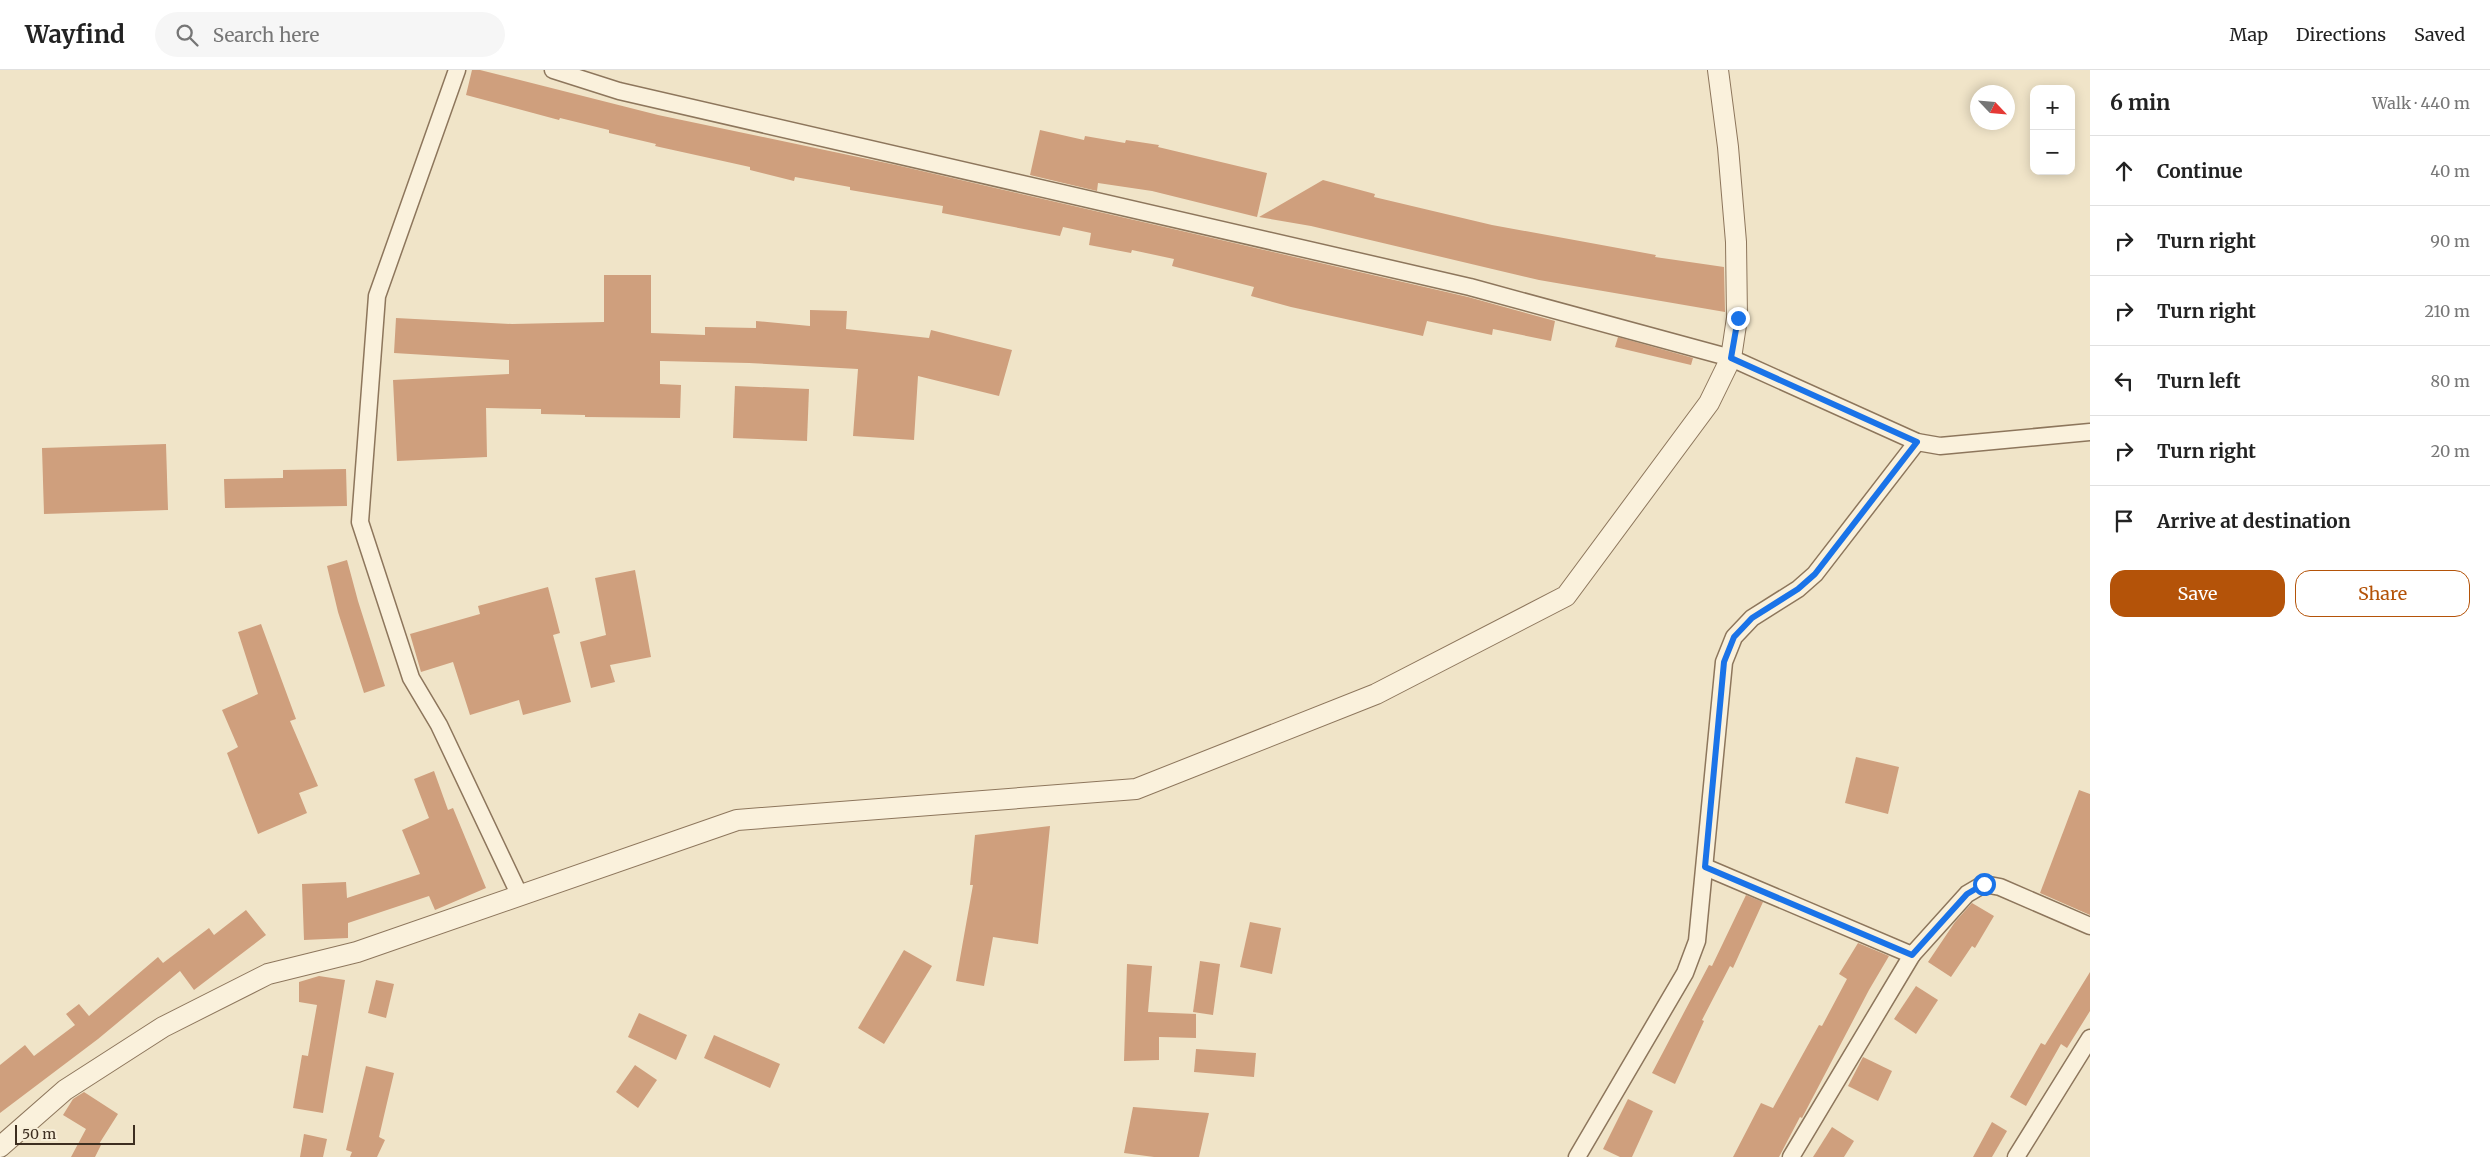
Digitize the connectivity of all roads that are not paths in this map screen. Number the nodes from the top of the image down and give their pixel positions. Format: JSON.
{"nodes":[{"id":1,"x":457,"y":70,"type":"edge"},
{"id":2,"x":553,"y":70,"type":"edge"},
{"id":3,"x":1718,"y":70,"type":"edge"},
{"id":4,"x":1731,"y":358,"type":"junction"},
{"id":5,"x":2090,"y":432,"type":"edge"},
{"id":6,"x":1917,"y":442,"type":"junction"},
{"id":7,"x":1705,"y":867,"type":"junction"},
{"id":8,"x":520,"y":896,"type":"junction"},
{"id":9,"x":2090,"y":926,"type":"edge"},
{"id":10,"x":1912,"y":955,"type":"junction"},
{"id":11,"x":2090,"y":1038,"type":"edge"},
{"id":12,"x":0,"y":1147,"type":"edge"},
{"id":13,"x":1577,"y":1157,"type":"edge"},
{"id":14,"x":1791,"y":1157,"type":"edge"},
{"id":15,"x":2016,"y":1157,"type":"edge"}],
"edges":[{"from":1,"to":8,"type":"street"},
{"from":2,"to":4,"type":"street"},
{"from":3,"to":4,"type":"street"},
{"from":4,"to":6,"type":"street"},
{"from":4,"to":8,"type":"street"},
{"from":5,"to":6,"type":"street"},
{"from":6,"to":7,"type":"street"},
{"from":7,"to":10,"type":"street"},
{"from":7,"to":13,"type":"street"},
{"from":8,"to":12,"type":"street"},
{"from":9,"to":10,"type":"street"},
{"from":10,"to":14,"type":"street"},
{"from":11,"to":15,"type":"street"}]}
